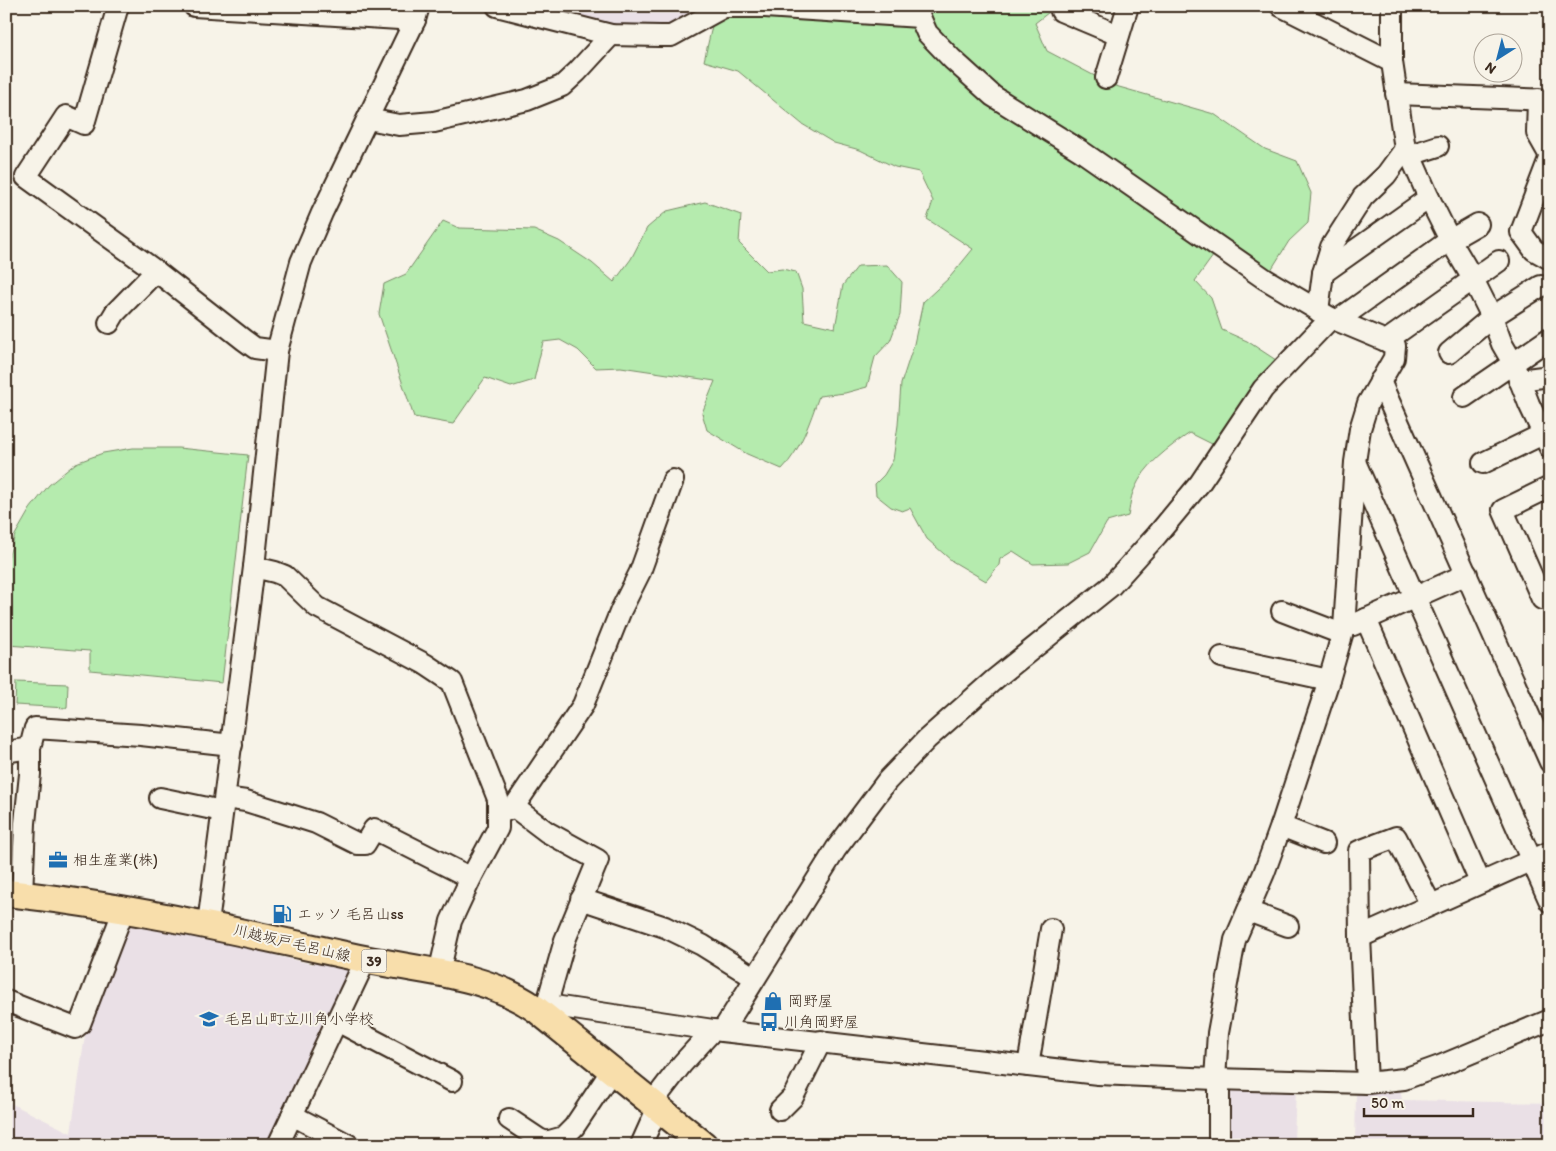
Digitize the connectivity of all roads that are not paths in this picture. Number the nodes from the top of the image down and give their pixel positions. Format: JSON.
{"nodes":[{"id":1,"x":118,"y":6,"type":"edge"},
{"id":2,"x":194,"y":6,"type":"edge"},
{"id":3,"x":497,"y":6,"type":"edge"},
{"id":4,"x":1128,"y":6,"type":"edge"},
{"id":5,"x":1281,"y":6,"type":"edge"},
{"id":6,"x":1392,"y":6,"type":"edge"},
{"id":7,"x":1061,"y":11,"type":"dead end"},
{"id":8,"x":417,"y":13,"type":"edge"},
{"id":9,"x":611,"y":35,"type":"junction"},
{"id":10,"x":1118,"y":35,"type":"junction"},
{"id":11,"x":1392,"y":62,"type":"junction"},
{"id":12,"x":1106,"y":78,"type":"dead end"},
{"id":13,"x":1396,"y":94,"type":"junction"},
{"id":14,"x":1544,"y":99,"type":"edge"},
{"id":15,"x":368,"y":119,"type":"junction"},
{"id":16,"x":1438,"y":146,"type":"dead end"},
{"id":17,"x":1408,"y":152,"type":"junction"},
{"id":18,"x":1550,"y":156,"type":"edge"},
{"id":19,"x":1429,"y":198,"type":"junction"},
{"id":20,"x":1478,"y":224,"type":"dead end"},
{"id":21,"x":1450,"y":240,"type":"junction"},
{"id":22,"x":1550,"y":259,"type":"edge"},
{"id":23,"x":1498,"y":261,"type":"dead end"},
{"id":24,"x":156,"y":271,"type":"junction"},
{"id":25,"x":1323,"y":273,"type":"junction"},
{"id":26,"x":1473,"y":279,"type":"junction"},
{"id":27,"x":1540,"y":286,"type":"dead end"},
{"id":28,"x":1329,"y":316,"type":"junction"},
{"id":29,"x":1492,"y":317,"type":"junction"},
{"id":30,"x":109,"y":323,"type":"dead end"},
{"id":31,"x":1550,"y":338,"type":"edge"},
{"id":32,"x":1386,"y":341,"type":"junction"},
{"id":33,"x":277,"y":351,"type":"junction"},
{"id":34,"x":1449,"y":353,"type":"dead end"},
{"id":35,"x":1516,"y":371,"type":"junction"},
{"id":36,"x":1550,"y":376,"type":"edge"},
{"id":37,"x":1380,"y":381,"type":"junction"},
{"id":38,"x":1464,"y":397,"type":"dead end"},
{"id":39,"x":1546,"y":441,"type":"edge"},
{"id":40,"x":1355,"y":462,"type":"junction"},
{"id":41,"x":1483,"y":463,"type":"dead end"},
{"id":42,"x":673,"y":480,"type":"dead end"},
{"id":43,"x":1550,"y":488,"type":"edge"},
{"id":44,"x":254,"y":567,"type":"junction"},
{"id":45,"x":1467,"y":574,"type":"junction"},
{"id":46,"x":1550,"y":596,"type":"edge"},
{"id":47,"x":1416,"y":598,"type":"junction"},
{"id":48,"x":1282,"y":611,"type":"dead end"},
{"id":49,"x":1366,"y":620,"type":"junction"},
{"id":50,"x":1343,"y":631,"type":"junction"},
{"id":51,"x":1222,"y":657,"type":"dead end"},
{"id":52,"x":1329,"y":680,"type":"junction"},
{"id":53,"x":232,"y":745,"type":"junction"},
{"id":54,"x":30,"y":748,"type":"junction"},
{"id":55,"x":6,"y":752,"type":"edge"},
{"id":56,"x":1550,"y":762,"type":"edge"},
{"id":57,"x":160,"y":798,"type":"dead end"},
{"id":58,"x":223,"y":804,"type":"junction"},
{"id":59,"x":506,"y":811,"type":"junction"},
{"id":60,"x":1281,"y":826,"type":"junction"},
{"id":61,"x":1324,"y":843,"type":"dead end"},
{"id":62,"x":1550,"y":852,"type":"edge"},
{"id":63,"x":1530,"y":860,"type":"junction"},
{"id":64,"x":471,"y":878,"type":"junction"},
{"id":65,"x":1480,"y":882,"type":"junction"},
{"id":66,"x":14,"y":894,"type":"edge"},
{"id":67,"x":581,"y":899,"type":"junction"},
{"id":68,"x":1550,"y":902,"type":"edge"},
{"id":69,"x":1431,"y":905,"type":"junction"},
{"id":70,"x":124,"y":909,"type":"junction"},
{"id":71,"x":1248,"y":911,"type":"junction"},
{"id":72,"x":208,"y":924,"type":"junction"},
{"id":73,"x":1288,"y":926,"type":"dead end"},
{"id":74,"x":1051,"y":929,"type":"dead end"},
{"id":75,"x":1360,"y":937,"type":"junction"},
{"id":76,"x":366,"y":959,"type":"junction"},
{"id":77,"x":439,"y":973,"type":"junction"},
{"id":78,"x":755,"y":978,"type":"junction"},
{"id":79,"x":6,"y":1001,"type":"edge"},
{"id":80,"x":541,"y":1008,"type":"junction"},
{"id":81,"x":1550,"y":1020,"type":"edge"},
{"id":82,"x":337,"y":1021,"type":"junction"},
{"id":83,"x":718,"y":1030,"type":"junction"},
{"id":84,"x":820,"y":1042,"type":"junction"},
{"id":85,"x":1028,"y":1066,"type":"junction"},
{"id":86,"x":612,"y":1070,"type":"junction"},
{"id":87,"x":1217,"y":1079,"type":"junction"},
{"id":88,"x":452,"y":1081,"type":"dead end"},
{"id":89,"x":1367,"y":1083,"type":"junction"},
{"id":90,"x":655,"y":1105,"type":"junction"},
{"id":91,"x":780,"y":1110,"type":"dead end"},
{"id":92,"x":292,"y":1115,"type":"junction"},
{"id":93,"x":509,"y":1119,"type":"dead end"},
{"id":94,"x":278,"y":1145,"type":"edge"},
{"id":95,"x":349,"y":1145,"type":"edge"},
{"id":96,"x":641,"y":1145,"type":"edge"},
{"id":97,"x":704,"y":1145,"type":"edge"},
{"id":98,"x":1219,"y":1145,"type":"edge"}],
"edges":[{"from":1,"to":24,"type":"street"},
{"from":2,"to":8,"type":"street"},
{"from":3,"to":9,"type":"street"},
{"from":4,"to":10,"type":"street"},
{"from":5,"to":11,"type":"street"},
{"from":6,"to":11,"type":"street"},
{"from":7,"to":10,"type":"street"},
{"from":8,"to":15,"type":"street"},
{"from":9,"to":15,"type":"street"},
{"from":9,"to":28,"type":"street"},
{"from":10,"to":12,"type":"street"},
{"from":11,"to":13,"type":"street"},
{"from":13,"to":14,"type":"street"},
{"from":13,"to":17,"type":"street"},
{"from":14,"to":18,"type":"street"},
{"from":15,"to":33,"type":"street"},
{"from":16,"to":17,"type":"street"},
{"from":17,"to":19,"type":"street"},
{"from":17,"to":25,"type":"street"},
{"from":18,"to":22,"type":"street"},
{"from":19,"to":21,"type":"street"},
{"from":19,"to":25,"type":"street"},
{"from":20,"to":21,"type":"street"},
{"from":21,"to":26,"type":"street"},
{"from":21,"to":28,"type":"street"},
{"from":23,"to":26,"type":"street"},
{"from":24,"to":30,"type":"street"},
{"from":24,"to":33,"type":"street"},
{"from":25,"to":28,"type":"street"},
{"from":26,"to":29,"type":"street"},
{"from":26,"to":32,"type":"street"},
{"from":27,"to":29,"type":"street"},
{"from":28,"to":32,"type":"street"},
{"from":28,"to":78,"type":"street"},
{"from":29,"to":34,"type":"street"},
{"from":29,"to":35,"type":"street"},
{"from":31,"to":35,"type":"street"},
{"from":32,"to":37,"type":"street"},
{"from":33,"to":44,"type":"street"},
{"from":35,"to":36,"type":"street"},
{"from":35,"to":38,"type":"street"},
{"from":35,"to":39,"type":"street"},
{"from":37,"to":40,"type":"street"},
{"from":37,"to":45,"type":"street"},
{"from":39,"to":41,"type":"street"},
{"from":40,"to":47,"type":"street"},
{"from":40,"to":50,"type":"street"},
{"from":42,"to":59,"type":"street"},
{"from":43,"to":46,"type":"street"},
{"from":44,"to":53,"type":"street"},
{"from":44,"to":59,"type":"street"},
{"from":45,"to":47,"type":"street"},
{"from":45,"to":56,"type":"street"},
{"from":47,"to":49,"type":"street"},
{"from":47,"to":63,"type":"street"},
{"from":48,"to":50,"type":"street"},
{"from":49,"to":50,"type":"street"},
{"from":49,"to":65,"type":"street"},
{"from":50,"to":52,"type":"street"},
{"from":51,"to":52,"type":"street"},
{"from":52,"to":60,"type":"street"},
{"from":53,"to":54,"type":"street"},
{"from":53,"to":58,"type":"street"},
{"from":54,"to":55,"type":"street"},
{"from":54,"to":66,"type":"street"},
{"from":57,"to":58,"type":"street"},
{"from":58,"to":64,"type":"street"},
{"from":58,"to":72,"type":"street"},
{"from":59,"to":64,"type":"street"},
{"from":59,"to":67,"type":"street"},
{"from":60,"to":61,"type":"street"},
{"from":60,"to":71,"type":"street"},
{"from":62,"to":63,"type":"street"},
{"from":63,"to":65,"type":"street"},
{"from":63,"to":68,"type":"street"},
{"from":64,"to":77,"type":"street"},
{"from":65,"to":69,"type":"street"},
{"from":66,"to":70,"type":"main road","name":"川越坂戸毛呂山線","number":"39"},
{"from":67,"to":78,"type":"street"},
{"from":67,"to":80,"type":"street"},
{"from":69,"to":75,"type":"street"},
{"from":69,"to":75,"type":"street"},
{"from":70,"to":72,"type":"main road","name":"川越坂戸毛呂山線","number":"39"},
{"from":70,"to":79,"type":"street"},
{"from":71,"to":73,"type":"street"},
{"from":71,"to":87,"type":"street"},
{"from":72,"to":76,"type":"main road","name":"川越坂戸毛呂山線","number":"39"},
{"from":74,"to":85,"type":"street"},
{"from":75,"to":89,"type":"street"},
{"from":76,"to":77,"type":"main road","name":"川越坂戸毛呂山線","number":"39"},
{"from":76,"to":82,"type":"street"},
{"from":77,"to":80,"type":"main road","name":"川越坂戸毛呂山線","number":"39"},
{"from":78,"to":83,"type":"street"},
{"from":80,"to":83,"type":"street"},
{"from":80,"to":86,"type":"main road","name":"川越坂戸毛呂山線","number":"39"},
{"from":81,"to":89,"type":"street"},
{"from":82,"to":88,"type":"street"},
{"from":82,"to":92,"type":"street"},
{"from":83,"to":84,"type":"street"},
{"from":83,"to":90,"type":"street"},
{"from":84,"to":85,"type":"street"},
{"from":84,"to":91,"type":"street"},
{"from":85,"to":87,"type":"street"},
{"from":86,"to":90,"type":"main road","name":"川越坂戸毛呂山線","number":"39"},
{"from":86,"to":93,"type":"street"},
{"from":87,"to":89,"type":"street"},
{"from":87,"to":98,"type":"street"},
{"from":90,"to":96,"type":"street"},
{"from":90,"to":97,"type":"main road","name":"川越坂戸毛呂山線","number":"39"},
{"from":92,"to":94,"type":"street"},
{"from":92,"to":95,"type":"street"}]}
